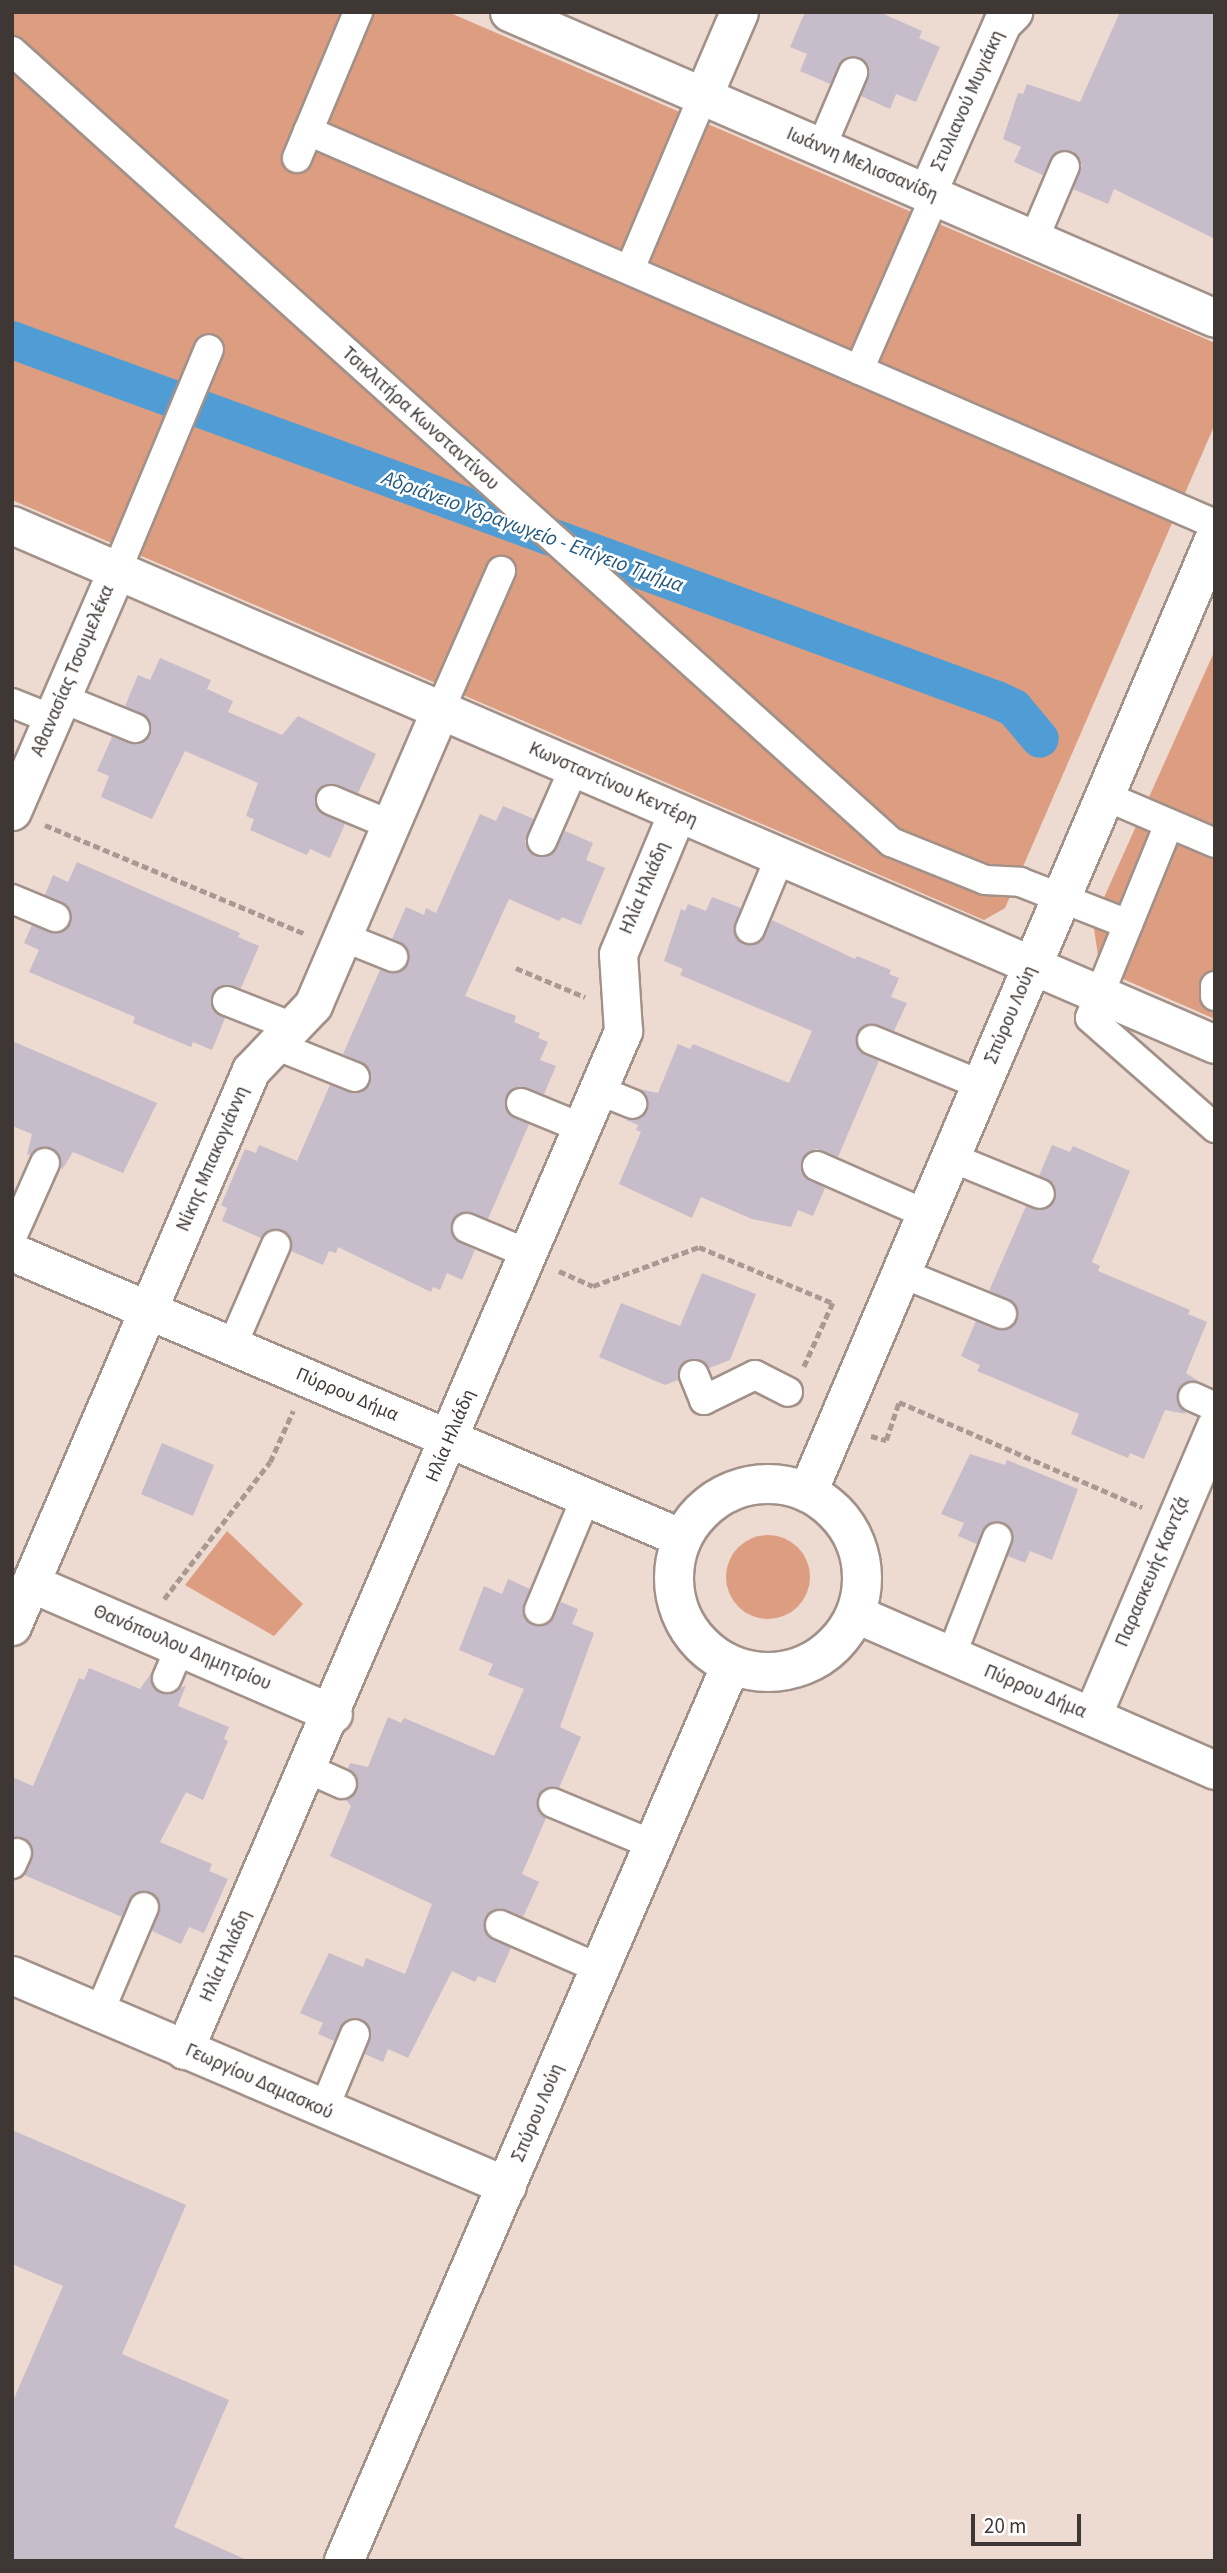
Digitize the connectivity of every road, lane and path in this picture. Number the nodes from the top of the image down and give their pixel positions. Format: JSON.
{"nodes":[{"id":1,"x":358,"y":12,"type":"edge"},
{"id":2,"x":509,"y":12,"type":"edge"},
{"id":3,"x":739,"y":12,"type":"edge"},
{"id":4,"x":1013,"y":12,"type":"edge"},
{"id":5,"x":12,"y":51,"type":"edge"},
{"id":6,"x":853,"y":74,"type":"dead end"},
{"id":7,"x":703,"y":96,"type":"junction"},
{"id":8,"x":308,"y":131,"type":"junction"},
{"id":9,"x":821,"y":148,"type":"junction"},
{"id":10,"x":297,"y":158,"type":"dead end"},
{"id":11,"x":1065,"y":166,"type":"dead end"},
{"id":12,"x":931,"y":195,"type":"junction"},
{"id":13,"x":1034,"y":239,"type":"junction"},
{"id":14,"x":630,"y":269,"type":"junction"},
{"id":15,"x":1215,"y":318,"type":"edge"},
{"id":16,"x":209,"y":349,"type":"dead end"},
{"id":17,"x":859,"y":370,"type":"junction"},
{"id":18,"x":1215,"y":524,"type":"edge"},
{"id":19,"x":12,"y":525,"type":"edge"},
{"id":20,"x":1215,"y":538,"type":"edge"},
{"id":21,"x":117,"y":570,"type":"junction"},
{"id":22,"x":501,"y":571,"type":"dead end"},
{"id":23,"x":12,"y":703,"type":"edge"},
{"id":24,"x":57,"y":709,"type":"junction"},
{"id":25,"x":440,"y":710,"type":"junction"},
{"id":26,"x":135,"y":728,"type":"dead end"},
{"id":27,"x":574,"y":768,"type":"junction"},
{"id":28,"x":1105,"y":796,"type":"junction"},
{"id":29,"x":331,"y":800,"type":"dead end"},
{"id":30,"x":12,"y":811,"type":"edge"},
{"id":31,"x":677,"y":813,"type":"junction"},
{"id":32,"x":1169,"y":824,"type":"junction"},
{"id":33,"x":391,"y":825,"type":"junction"},
{"id":34,"x":542,"y":841,"type":"dead end"},
{"id":35,"x":1215,"y":843,"type":"edge"},
{"id":36,"x":780,"y":858,"type":"junction"},
{"id":37,"x":12,"y":899,"type":"edge"},
{"id":38,"x":1061,"y":899,"type":"junction"},
{"id":39,"x":55,"y":917,"type":"dead end"},
{"id":40,"x":1128,"y":924,"type":"junction"},
{"id":41,"x":750,"y":929,"type":"dead end"},
{"id":42,"x":340,"y":942,"type":"junction"},
{"id":43,"x":393,"y":957,"type":"dead end"},
{"id":44,"x":1032,"y":966,"type":"junction"},
{"id":45,"x":516,"y":968,"type":"dead end"},
{"id":46,"x":1215,"y":986,"type":"edge"},
{"id":47,"x":1099,"y":994,"type":"junction"},
{"id":48,"x":1215,"y":996,"type":"edge"},
{"id":49,"x":227,"y":1001,"type":"dead end"},
{"id":50,"x":621,"y":1012,"type":"junction"},
{"id":51,"x":284,"y":1036,"type":"junction"},
{"id":52,"x":872,"y":1040,"type":"dead end"},
{"id":53,"x":1215,"y":1044,"type":"edge"},
{"id":54,"x":355,"y":1077,"type":"dead end"},
{"id":55,"x":981,"y":1085,"type":"junction"},
{"id":56,"x":598,"y":1090,"type":"junction"},
{"id":57,"x":521,"y":1103,"type":"dead end"},
{"id":58,"x":632,"y":1104,"type":"dead end"},
{"id":59,"x":582,"y":1128,"type":"junction"},
{"id":60,"x":1215,"y":1128,"type":"edge"},
{"id":61,"x":950,"y":1157,"type":"junction"},
{"id":62,"x":45,"y":1163,"type":"dead end"},
{"id":63,"x":817,"y":1166,"type":"dead end"},
{"id":64,"x":1040,"y":1194,"type":"dead end"},
{"id":65,"x":926,"y":1213,"type":"junction"},
{"id":66,"x":467,"y":1228,"type":"dead end"},
{"id":67,"x":12,"y":1237,"type":"edge"},
{"id":68,"x":276,"y":1245,"type":"dead end"},
{"id":69,"x":12,"y":1252,"type":"edge"},
{"id":70,"x":528,"y":1254,"type":"junction"},
{"id":71,"x":901,"y":1273,"type":"junction"},
{"id":72,"x":148,"y":1310,"type":"junction"},
{"id":73,"x":1002,"y":1314,"type":"dead end"},
{"id":74,"x":232,"y":1346,"type":"junction"},
{"id":75,"x":694,"y":1375,"type":"dead end"},
{"id":76,"x":308,"y":1378,"type":"junction"},
{"id":77,"x":788,"y":1392,"type":"dead end"},
{"id":78,"x":1215,"y":1427,"type":"edge"},
{"id":79,"x":450,"y":1439,"type":"junction"},
{"id":80,"x":808,"y":1492,"type":"junction"},
{"id":81,"x":586,"y":1497,"type":"junction"},
{"id":82,"x":682,"y":1538,"type":"junction"},
{"id":83,"x":997,"y":1538,"type":"dead end"},
{"id":84,"x":26,"y":1572,"type":"edge"},
{"id":85,"x":539,"y":1609,"type":"dead end"},
{"id":86,"x":856,"y":1614,"type":"junction"},
{"id":87,"x":12,"y":1626,"type":"edge"},
{"id":88,"x":140,"y":1630,"type":"junction"},
{"id":89,"x":951,"y":1656,"type":"junction"},
{"id":90,"x":731,"y":1665,"type":"junction"},
{"id":91,"x":332,"y":1714,"type":"junction"},
{"id":92,"x":1092,"y":1716,"type":"junction"},
{"id":93,"x":308,"y":1769,"type":"junction"},
{"id":94,"x":1215,"y":1770,"type":"edge"},
{"id":95,"x":342,"y":1783,"type":"dead end"},
{"id":96,"x":553,"y":1803,"type":"dead end"},
{"id":97,"x":654,"y":1845,"type":"junction"},
{"id":98,"x":144,"y":1907,"type":"dead end"},
{"id":99,"x":500,"y":1925,"type":"dead end"},
{"id":100,"x":600,"y":1969,"type":"junction"},
{"id":101,"x":12,"y":1975,"type":"edge"},
{"id":102,"x":99,"y":2013,"type":"junction"},
{"id":103,"x":355,"y":2034,"type":"dead end"},
{"id":104,"x":184,"y":2050,"type":"junction"},
{"id":105,"x":323,"y":2110,"type":"junction"},
{"id":106,"x":507,"y":2186,"type":"junction"},
{"id":107,"x":344,"y":2561,"type":"edge"}],
"edges":[{"from":1,"to":8,"type":"street"},
{"from":2,"to":7,"type":"street","name":"Ιωάννη Μελισσανίδη"},
{"from":3,"to":7,"type":"street"},
{"from":4,"to":12,"type":"street","name":"Στυλιανού Μυγιάκη"},
{"from":5,"to":38,"type":"street","name":"Τσικλιτήρα Κωνσταντίνου"},
{"from":6,"to":9,"type":"street"},
{"from":7,"to":9,"type":"street","name":"Ιωάννη Μελισσανίδη"},
{"from":7,"to":14,"type":"street"},
{"from":8,"to":10,"type":"street"},
{"from":8,"to":14,"type":"street"},
{"from":9,"to":12,"type":"street","name":"Ιωάννη Μελισσανίδη"},
{"from":11,"to":13,"type":"street"},
{"from":12,"to":13,"type":"street","name":"Ιωάννη Μελισσανίδη"},
{"from":12,"to":17,"type":"street"},
{"from":13,"to":15,"type":"street","name":"Ιωάννη Μελισσανίδη"},
{"from":14,"to":17,"type":"street"},
{"from":16,"to":21,"type":"street"},
{"from":17,"to":18,"type":"street"},
{"from":19,"to":21,"type":"street","name":"Κωνσταντίνου Κεντέρη"},
{"from":20,"to":28,"type":"street","name":"Σπύρου Λούη"},
{"from":21,"to":24,"type":"street","name":"Αθανασίας Τσουμελέκα"},
{"from":21,"to":25,"type":"street","name":"Κωνσταντίνου Κεντέρη"},
{"from":22,"to":25,"type":"street"},
{"from":23,"to":24,"type":"street"},
{"from":24,"to":26,"type":"street"},
{"from":24,"to":30,"type":"street","name":"Αθανασίας Τσουμελέκα"},
{"from":25,"to":27,"type":"street","name":"Κωνσταντίνου Κεντέρη"},
{"from":25,"to":33,"type":"street","name":"Νίκης Μπακογιάννη"},
{"from":27,"to":31,"type":"street","name":"Κωνσταντίνου Κεντέρη"},
{"from":27,"to":34,"type":"street"},
{"from":28,"to":32,"type":"street"},
{"from":28,"to":38,"type":"street","name":"Σπύρου Λούη"},
{"from":29,"to":33,"type":"street"},
{"from":30,"to":42,"type":"path"},
{"from":31,"to":36,"type":"street","name":"Κωνσταντίνου Κεντέρη"},
{"from":31,"to":50,"type":"street","name":"Ηλία Ηλιάδη"},
{"from":32,"to":35,"type":"street"},
{"from":32,"to":40,"type":"street"},
{"from":33,"to":42,"type":"street","name":"Νίκης Μπακογιάννη"},
{"from":36,"to":41,"type":"street"},
{"from":36,"to":44,"type":"street","name":"Κωνσταντίνου Κεντέρη"},
{"from":37,"to":39,"type":"street"},
{"from":38,"to":40,"type":"street","name":"Τσικλιτήρα Κωνσταντίνου"},
{"from":38,"to":44,"type":"street","name":"Σπύρου Λούη"},
{"from":40,"to":47,"type":"street"},
{"from":42,"to":43,"type":"street"},
{"from":42,"to":51,"type":"street","name":"Νίκης Μπακογιάννη"},
{"from":44,"to":47,"type":"street","name":"Κωνσταντίνου Κεντέρη"},
{"from":44,"to":55,"type":"street","name":"Σπύρου Λούη"},
{"from":45,"to":50,"type":"path"},
{"from":46,"to":48,"type":"street"},
{"from":47,"to":53,"type":"street","name":"Κωνσταντίνου Κεντέρη"},
{"from":47,"to":60,"type":"street"},
{"from":49,"to":51,"type":"street"},
{"from":50,"to":56,"type":"street","name":"Ηλία Ηλιάδη"},
{"from":51,"to":54,"type":"street"},
{"from":51,"to":72,"type":"street","name":"Νίκης Μπακογιάννη"},
{"from":52,"to":55,"type":"street"},
{"from":55,"to":61,"type":"street","name":"Σπύρου Λούη"},
{"from":56,"to":58,"type":"street"},
{"from":56,"to":59,"type":"street","name":"Ηλία Ηλιάδη"},
{"from":57,"to":59,"type":"street"},
{"from":59,"to":70,"type":"street","name":"Ηλία Ηλιάδη"},
{"from":61,"to":64,"type":"street"},
{"from":61,"to":65,"type":"street","name":"Σπύρου Λούη"},
{"from":62,"to":67,"type":"street"},
{"from":63,"to":65,"type":"street"},
{"from":65,"to":71,"type":"street","name":"Σπύρου Λούη"},
{"from":66,"to":70,"type":"street"},
{"from":68,"to":74,"type":"street"},
{"from":69,"to":72,"type":"street","name":"Πύρρου Δήμα"},
{"from":70,"to":79,"type":"street","name":"Ηλία Ηλιάδη"},
{"from":71,"to":73,"type":"street"},
{"from":71,"to":80,"type":"street","name":"Σπύρου Λούη"},
{"from":72,"to":74,"type":"street","name":"Πύρρου Δήμα"},
{"from":72,"to":84,"type":"street","name":"Νίκης Μπακογιάννη"},
{"from":74,"to":76,"type":"street","name":"Πύρρου Δήμα"},
{"from":75,"to":77,"type":"street"},
{"from":76,"to":79,"type":"street","name":"Πύρρου Δήμα"},
{"from":76,"to":88,"type":"path"},
{"from":78,"to":92,"type":"street","name":"Παρασκευής Καντζά"},
{"from":79,"to":81,"type":"street","name":"Πύρρου Δήμα"},
{"from":79,"to":91,"type":"street","name":"Ηλία Ηλιάδη"},
{"from":80,"to":82,"type":"street"},
{"from":80,"to":86,"type":"street"},
{"from":81,"to":82,"type":"street","name":"Πύρρου Δήμα"},
{"from":81,"to":85,"type":"street"},
{"from":82,"to":90,"type":"street"},
{"from":83,"to":89,"type":"street"},
{"from":84,"to":87,"type":"street","name":"Νίκης Μπακογιάννη"},
{"from":84,"to":88,"type":"street","name":"Θανόπουλου Δημητρίου"},
{"from":86,"to":89,"type":"street","name":"Πύρρου Δήμα"},
{"from":86,"to":90,"type":"street"},
{"from":88,"to":91,"type":"street","name":"Θανόπουλου Δημητρίου"},
{"from":89,"to":92,"type":"street","name":"Πύρρου Δήμα"},
{"from":90,"to":97,"type":"street","name":"Σπύρου Λούη"},
{"from":91,"to":93,"type":"street","name":"Ηλία Ηλιάδη"},
{"from":92,"to":94,"type":"street","name":"Πύρρου Δήμα"},
{"from":93,"to":95,"type":"street"},
{"from":93,"to":104,"type":"street","name":"Ηλία Ηλιάδη"},
{"from":96,"to":97,"type":"street"},
{"from":97,"to":100,"type":"street","name":"Σπύρου Λούη"},
{"from":98,"to":102,"type":"street"},
{"from":99,"to":100,"type":"street"},
{"from":100,"to":106,"type":"street","name":"Σπύρου Λούη"},
{"from":101,"to":102,"type":"street","name":"Γεωργίου Δαμασκού"},
{"from":102,"to":104,"type":"street","name":"Γεωργίου Δαμασκού"},
{"from":103,"to":105,"type":"street"},
{"from":104,"to":105,"type":"street","name":"Γεωργίου Δαμασκού"},
{"from":105,"to":106,"type":"street","name":"Γεωργίου Δαμασκού"},
{"from":106,"to":107,"type":"street","name":"Σπύρου Λούη"}]}
